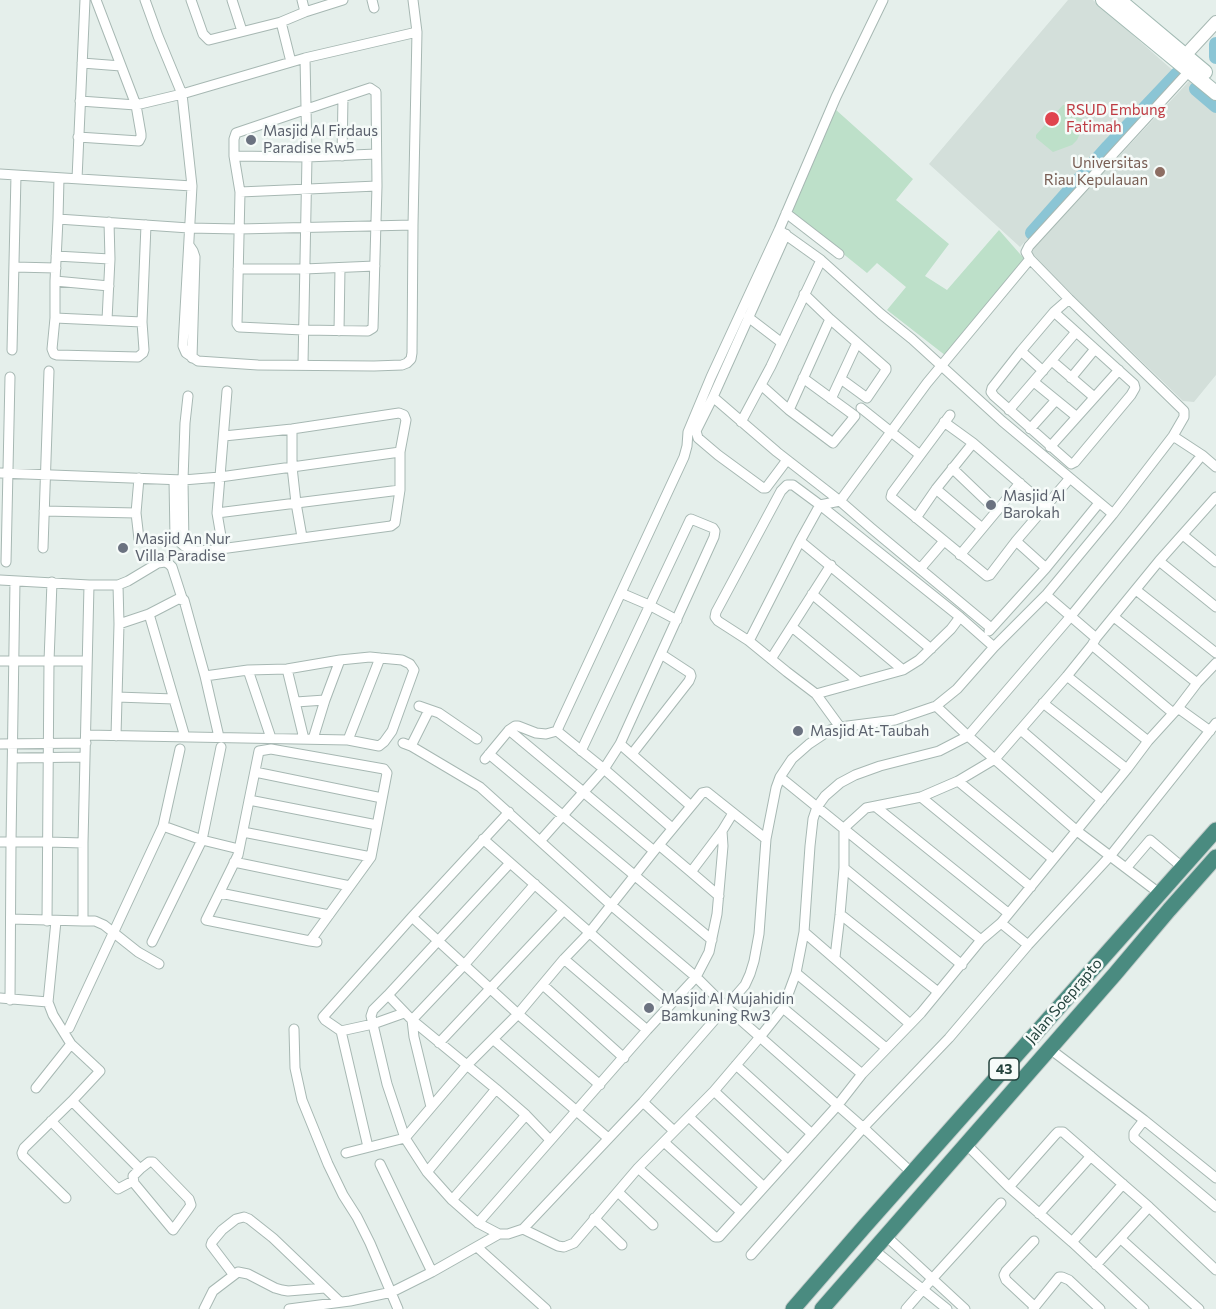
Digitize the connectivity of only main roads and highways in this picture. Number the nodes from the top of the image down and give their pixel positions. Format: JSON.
{"nodes":[{"id":1,"x":1103,"y":0,"type":"edge"},
{"id":2,"x":1119,"y":0,"type":"edge"},
{"id":3,"x":1187,"y":63,"type":"junction"},
{"id":4,"x":1216,"y":81,"type":"edge"},
{"id":5,"x":1216,"y":93,"type":"edge"},
{"id":6,"x":1216,"y":830,"type":"edge"},
{"id":7,"x":1216,"y":857,"type":"edge"},
{"id":8,"x":793,"y":1309,"type":"edge"},
{"id":9,"x":822,"y":1309,"type":"edge"}],
"edges":[{"from":1,"to":3,"type":"main road"},
{"from":2,"to":3,"type":"main road"},
{"from":3,"to":4,"type":"main road"},
{"from":3,"to":5,"type":"main road"},
{"from":6,"to":8,"type":"highway","name":"Jalan Soeprapto","number":"43"},
{"from":7,"to":9,"type":"highway","name":"Jalan Soeprapto","number":"43"}]}
